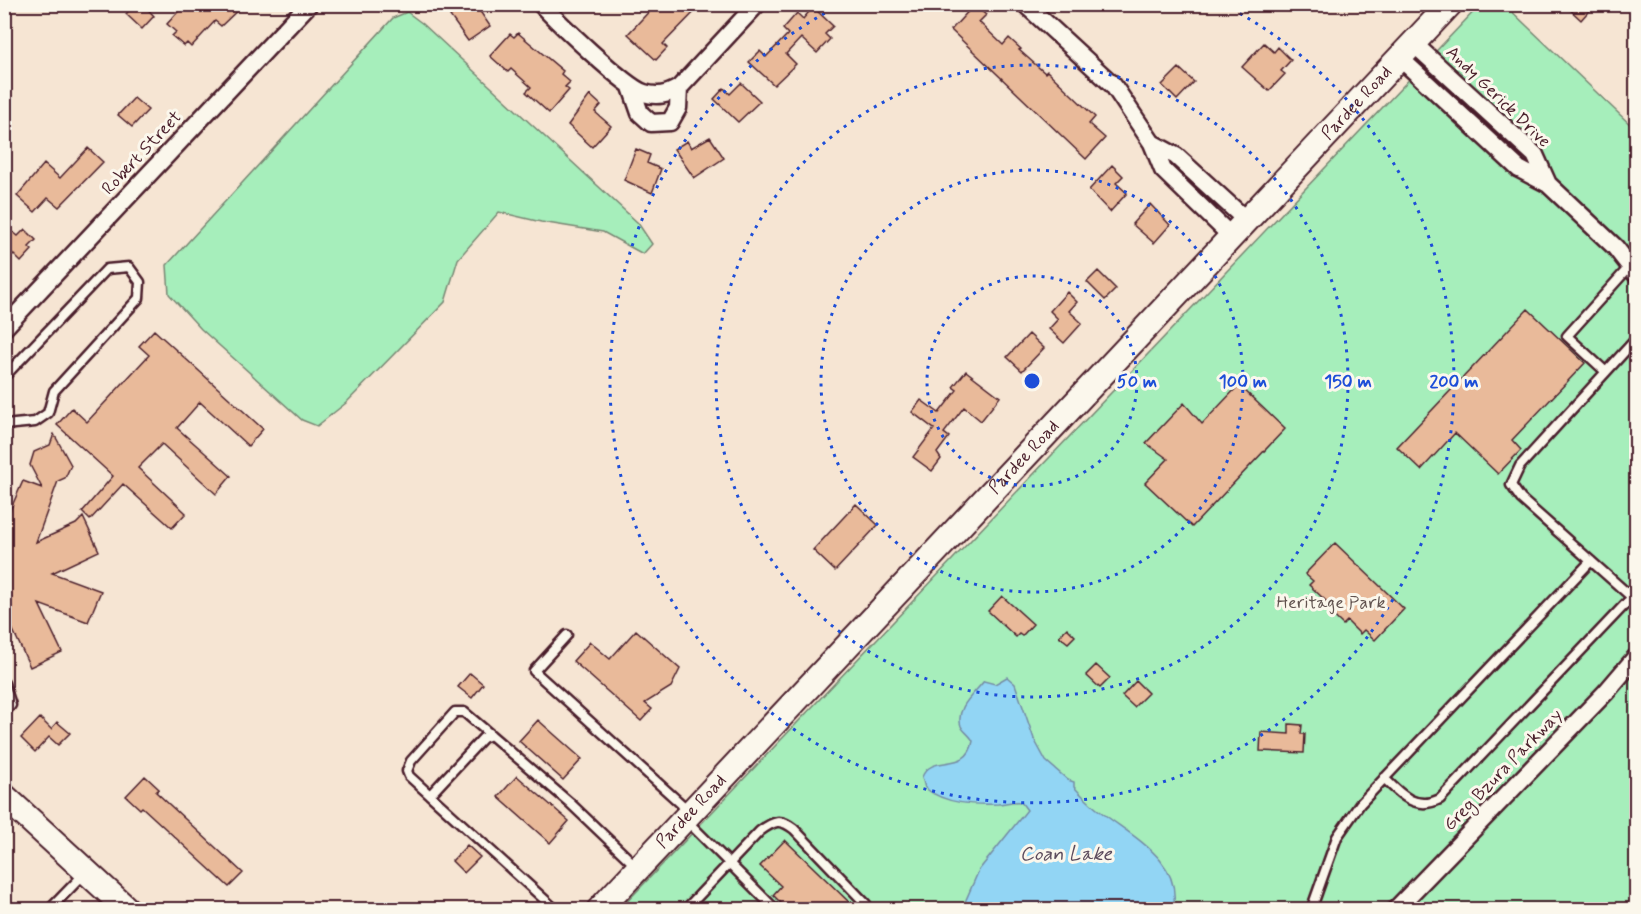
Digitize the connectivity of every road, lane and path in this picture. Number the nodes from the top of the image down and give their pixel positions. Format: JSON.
{"nodes":[{"id":1,"x":309,"y":4,"type":"edge"},
{"id":2,"x":541,"y":4,"type":"edge"},
{"id":3,"x":757,"y":4,"type":"edge"},
{"id":4,"x":1025,"y":4,"type":"edge"},
{"id":5,"x":1450,"y":4,"type":"edge"},
{"id":6,"x":1407,"y":50,"type":"junction"},
{"id":7,"x":631,"y":87,"type":"junction"},
{"id":8,"x":679,"y":88,"type":"junction"},
{"id":9,"x":1239,"y":228,"type":"junction"},
{"id":10,"x":1634,"y":265,"type":"edge"},
{"id":11,"x":4,"y":328,"type":"edge"},
{"id":12,"x":1636,"y":339,"type":"edge"},
{"id":13,"x":1606,"y":372,"type":"junction"},
{"id":14,"x":4,"y":377,"type":"edge"},
{"id":15,"x":4,"y":425,"type":"edge"},
{"id":16,"x":1591,"y":561,"type":"junction"},
{"id":17,"x":1634,"y":599,"type":"edge"},
{"id":18,"x":567,"y":635,"type":"dead end"},
{"id":19,"x":1636,"y":657,"type":"edge"},
{"id":20,"x":4,"y":682,"type":"edge"},
{"id":21,"x":4,"y":712,"type":"edge"},
{"id":22,"x":491,"y":735,"type":"junction"},
{"id":23,"x":1384,"y":778,"type":"junction"},
{"id":24,"x":430,"y":795,"type":"junction"},
{"id":25,"x":4,"y":796,"type":"edge"},
{"id":26,"x":687,"y":815,"type":"junction"},
{"id":27,"x":729,"y":862,"type":"junction"},
{"id":28,"x":638,"y":868,"type":"junction"},
{"id":29,"x":86,"y":871,"type":"junction"},
{"id":30,"x":49,"y":909,"type":"edge"},
{"id":31,"x":128,"y":909,"type":"edge"},
{"id":32,"x":554,"y":909,"type":"edge"},
{"id":33,"x":599,"y":909,"type":"edge"},
{"id":34,"x":685,"y":909,"type":"edge"},
{"id":35,"x":776,"y":909,"type":"edge"},
{"id":36,"x":862,"y":909,"type":"edge"},
{"id":37,"x":1311,"y":909,"type":"edge"},
{"id":38,"x":1395,"y":909,"type":"edge"}],
"edges":[{"from":1,"to":11,"type":"street","name":"Robert Street"},
{"from":2,"to":7,"type":"street"},
{"from":3,"to":8,"type":"street"},
{"from":4,"to":9,"type":"street"},
{"from":5,"to":6,"type":"main road","name":"Pardee Road"},
{"from":6,"to":9,"type":"main road","name":"Pardee Road"},
{"from":6,"to":10,"type":"street","name":"Andy Gerick Drive"},
{"from":7,"to":8,"type":"street"},
{"from":7,"to":8,"type":"street"},
{"from":9,"to":26,"type":"main road","name":"Pardee Road"},
{"from":10,"to":13,"type":"lane"},
{"from":12,"to":13,"type":"lane"},
{"from":13,"to":16,"type":"lane"},
{"from":14,"to":15,"type":"lane"},
{"from":16,"to":17,"type":"lane"},
{"from":16,"to":23,"type":"lane"},
{"from":17,"to":23,"type":"lane"},
{"from":18,"to":26,"type":"lane"},
{"from":19,"to":38,"type":"street","name":"Greg Bzura Parkway"},
{"from":20,"to":21,"type":"lane"},
{"from":22,"to":24,"type":"lane"},
{"from":22,"to":24,"type":"lane"},
{"from":22,"to":28,"type":"lane"},
{"from":23,"to":37,"type":"lane"},
{"from":24,"to":32,"type":"lane"},
{"from":25,"to":29,"type":"main road"},
{"from":26,"to":27,"type":"lane"},
{"from":26,"to":28,"type":"main road","name":"Pardee Road"},
{"from":27,"to":34,"type":"lane"},
{"from":27,"to":35,"type":"lane"},
{"from":27,"to":36,"type":"lane"},
{"from":28,"to":33,"type":"main road","name":"Pardee Road"},
{"from":29,"to":30,"type":"lane"},
{"from":29,"to":31,"type":"main road"}]}
